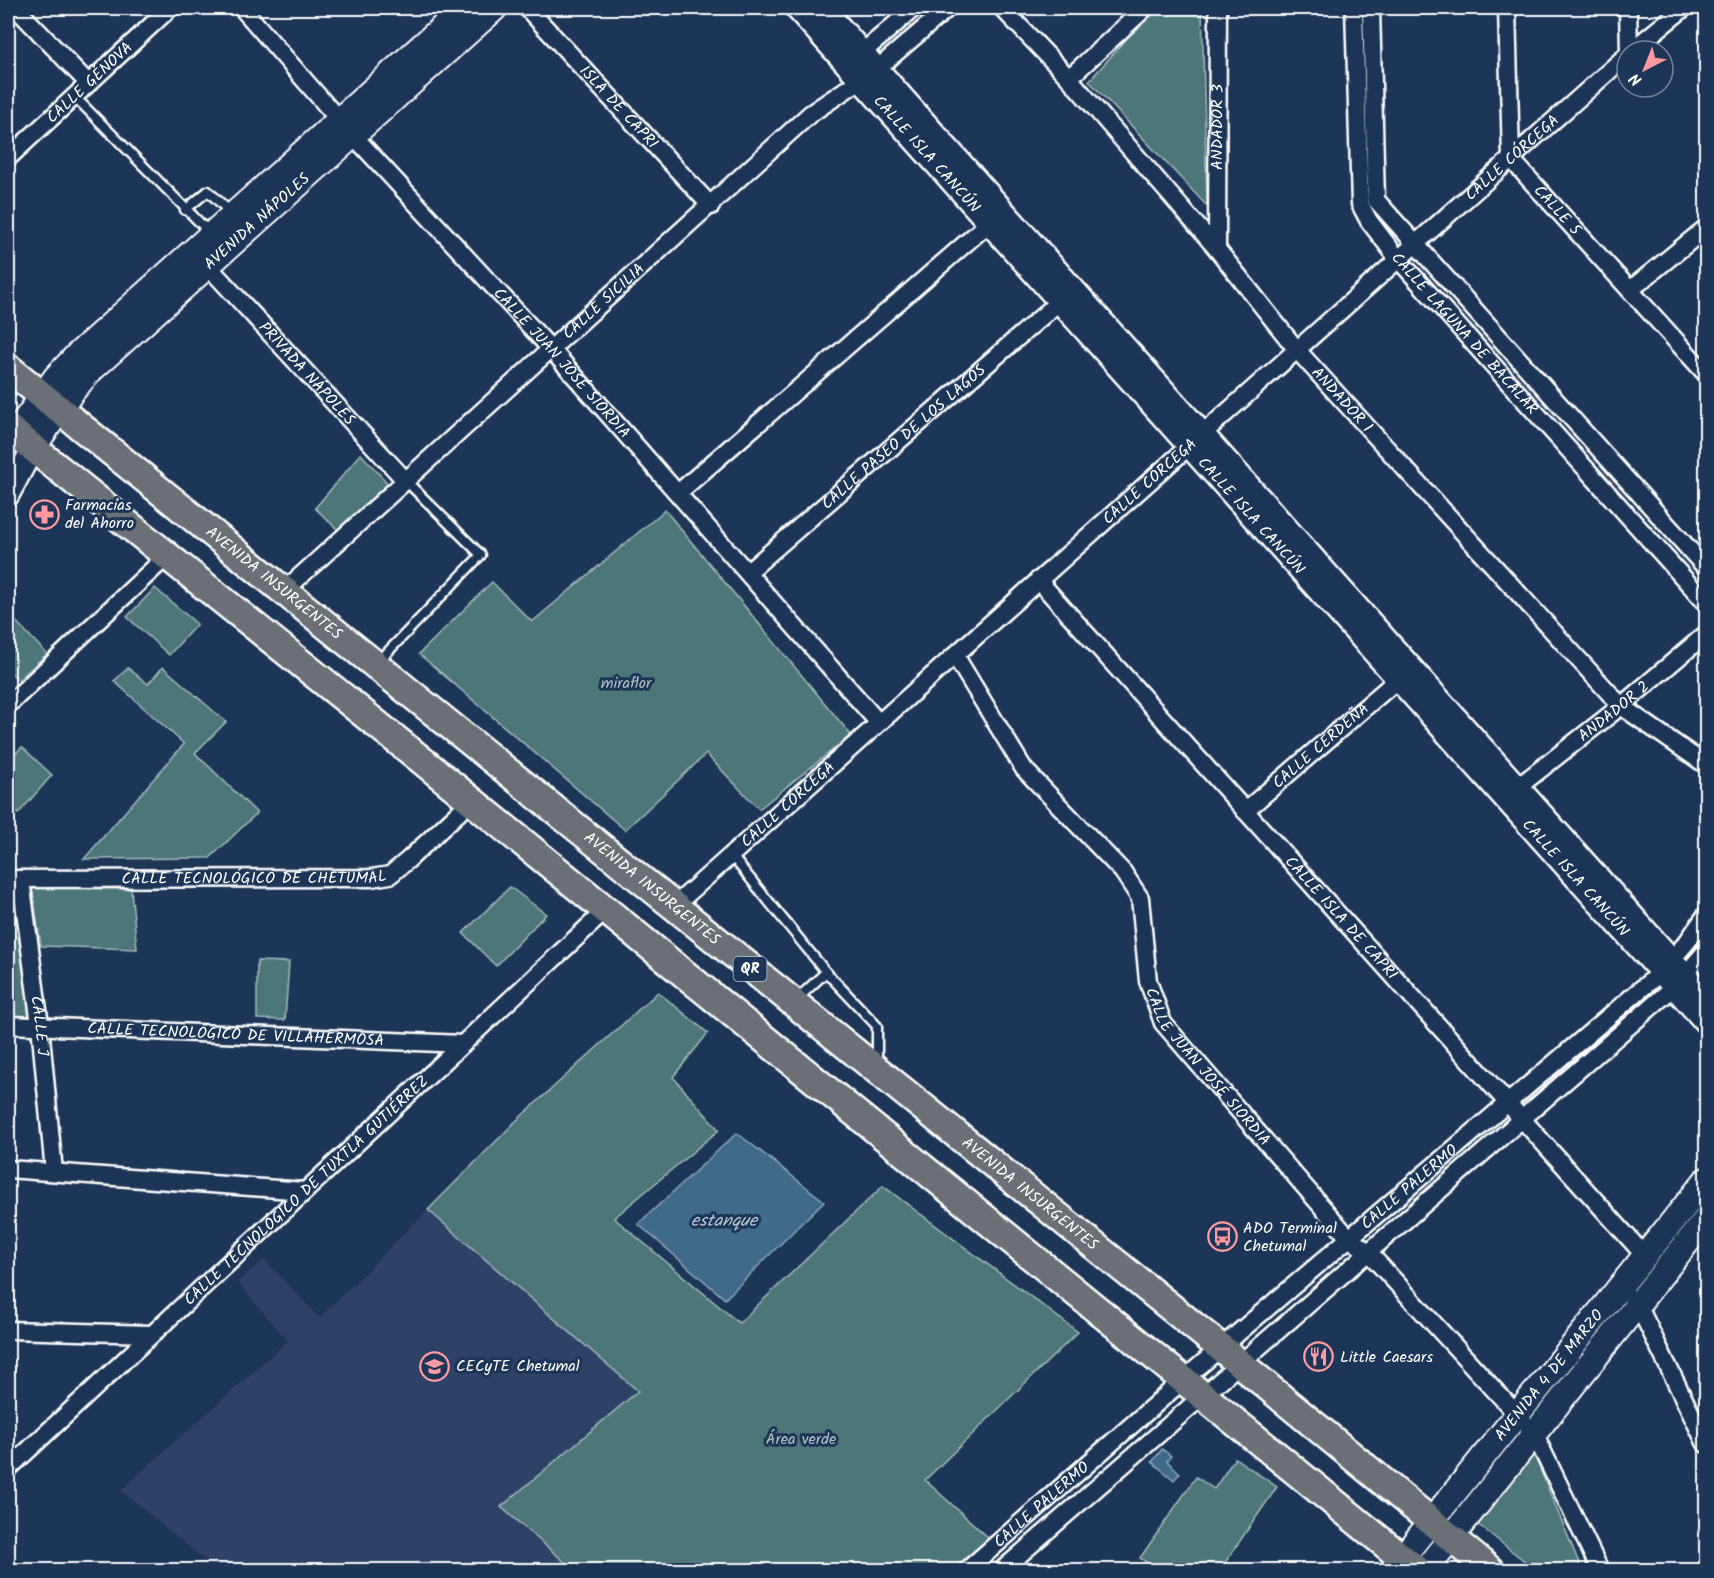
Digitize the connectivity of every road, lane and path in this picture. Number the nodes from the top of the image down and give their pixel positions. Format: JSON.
{"nodes":[{"id":1,"x":16,"y":8,"type":"edge"},
{"id":2,"x":170,"y":8,"type":"edge"},
{"id":3,"x":242,"y":8,"type":"edge"},
{"id":4,"x":465,"y":8,"type":"edge"},
{"id":5,"x":495,"y":8,"type":"edge"},
{"id":6,"x":527,"y":8,"type":"edge"},
{"id":7,"x":796,"y":8,"type":"edge"},
{"id":8,"x":824,"y":8,"type":"edge"},
{"id":9,"x":914,"y":8,"type":"edge"},
{"id":10,"x":948,"y":8,"type":"edge"},
{"id":11,"x":1002,"y":8,"type":"edge"},
{"id":12,"x":1145,"y":8,"type":"edge"},
{"id":13,"x":1218,"y":8,"type":"edge"},
{"id":14,"x":1354,"y":8,"type":"edge"},
{"id":15,"x":1371,"y":8,"type":"edge"},
{"id":16,"x":1507,"y":8,"type":"edge"},
{"id":17,"x":1628,"y":8,"type":"edge"},
{"id":18,"x":1684,"y":8,"type":"edge"},
{"id":19,"x":1629,"y":39,"type":"edge"},
{"id":20,"x":1645,"y":39,"type":"edge"},
{"id":21,"x":863,"y":52,"type":"junction"},
{"id":22,"x":1615,"y":65,"type":"edge"},
{"id":23,"x":860,"y":77,"type":"junction"},
{"id":24,"x":1069,"y":78,"type":"junction"},
{"id":25,"x":88,"y":83,"type":"junction"},
{"id":26,"x":75,"y":97,"type":"junction"},
{"id":27,"x":346,"y":127,"type":"junction"},
{"id":28,"x":8,"y":158,"type":"edge"},
{"id":29,"x":1511,"y":159,"type":"junction"},
{"id":30,"x":711,"y":206,"type":"junction"},
{"id":31,"x":185,"y":210,"type":"junction"},
{"id":32,"x":240,"y":223,"type":"junction"},
{"id":33,"x":989,"y":223,"type":"junction"},
{"id":34,"x":1707,"y":228,"type":"edge"},
{"id":35,"x":218,"y":242,"type":"junction"},
{"id":36,"x":1413,"y":244,"type":"junction"},
{"id":37,"x":1216,"y":249,"type":"junction"},
{"id":38,"x":1399,"y":260,"type":"junction"},
{"id":39,"x":208,"y":266,"type":"junction"},
{"id":40,"x":1630,"y":290,"type":"junction"},
{"id":41,"x":1067,"y":295,"type":"junction"},
{"id":42,"x":550,"y":348,"type":"junction"},
{"id":43,"x":1297,"y":350,"type":"junction"},
{"id":44,"x":8,"y":368,"type":"edge"},
{"id":45,"x":1707,"y":374,"type":"edge"},
{"id":46,"x":51,"y":403,"type":"junction"},
{"id":47,"x":16,"y":439,"type":"edge"},
{"id":48,"x":1195,"y":439,"type":"junction"},
{"id":49,"x":405,"y":480,"type":"junction"},
{"id":50,"x":678,"y":493,"type":"junction"},
{"id":51,"x":8,"y":495,"type":"edge"},
{"id":52,"x":167,"y":556,"type":"junction"},
{"id":53,"x":1707,"y":568,"type":"edge"},
{"id":54,"x":748,"y":572,"type":"junction"},
{"id":55,"x":1038,"y":580,"type":"junction"},
{"id":56,"x":285,"y":590,"type":"junction"},
{"id":57,"x":1707,"y":603,"type":"edge"},
{"id":58,"x":1707,"y":634,"type":"edge"},
{"id":59,"x":956,"y":657,"type":"junction"},
{"id":60,"x":376,"y":664,"type":"junction"},
{"id":61,"x":1406,"y":674,"type":"junction"},
{"id":62,"x":8,"y":705,"type":"edge"},
{"id":63,"x":1621,"y":706,"type":"junction"},
{"id":64,"x":878,"y":722,"type":"junction"},
{"id":65,"x":450,"y":724,"type":"junction"},
{"id":66,"x":419,"y":758,"type":"junction"},
{"id":67,"x":1707,"y":765,"type":"edge"},
{"id":68,"x":1518,"y":787,"type":"junction"},
{"id":69,"x":471,"y":801,"type":"junction"},
{"id":70,"x":1245,"y":811,"type":"junction"},
{"id":71,"x":731,"y":855,"type":"junction"},
{"id":72,"x":14,"y":879,"type":"edge"},
{"id":73,"x":673,"y":907,"type":"junction"},
{"id":74,"x":605,"y":912,"type":"junction"},
{"id":75,"x":1707,"y":915,"type":"edge"},
{"id":76,"x":1707,"y":951,"type":"edge"},
{"id":77,"x":826,"y":972,"type":"junction"},
{"id":78,"x":1673,"y":973,"type":"junction"},
{"id":79,"x":1707,"y":998,"type":"edge"},
{"id":80,"x":792,"y":1003,"type":"junction"},
{"id":81,"x":1707,"y":1023,"type":"edge"},
{"id":82,"x":8,"y":1025,"type":"edge"},
{"id":83,"x":40,"y":1025,"type":"junction"},
{"id":84,"x":463,"y":1044,"type":"junction"},
{"id":85,"x":878,"y":1071,"type":"junction"},
{"id":86,"x":1507,"y":1104,"type":"junction"},
{"id":87,"x":1521,"y":1119,"type":"junction"},
{"id":88,"x":8,"y":1169,"type":"edge"},
{"id":89,"x":54,"y":1172,"type":"junction"},
{"id":90,"x":1707,"y":1180,"type":"edge"},
{"id":91,"x":305,"y":1191,"type":"junction"},
{"id":92,"x":1674,"y":1219,"type":"junction"},
{"id":93,"x":1703,"y":1230,"type":"edge"},
{"id":94,"x":1349,"y":1238,"type":"junction"},
{"id":95,"x":1368,"y":1252,"type":"junction"},
{"id":96,"x":1645,"y":1256,"type":"junction"},
{"id":97,"x":1621,"y":1285,"type":"junction"},
{"id":98,"x":1638,"y":1305,"type":"junction"},
{"id":99,"x":8,"y":1330,"type":"edge"},
{"id":100,"x":152,"y":1334,"type":"junction"},
{"id":101,"x":1230,"y":1356,"type":"junction"},
{"id":102,"x":1192,"y":1388,"type":"junction"},
{"id":103,"x":1516,"y":1414,"type":"junction"},
{"id":104,"x":1534,"y":1433,"type":"junction"},
{"id":105,"x":1707,"y":1444,"type":"edge"},
{"id":106,"x":8,"y":1469,"type":"edge"},
{"id":107,"x":1439,"y":1530,"type":"junction"},
{"id":108,"x":1403,"y":1567,"type":"edge"},
{"id":109,"x":967,"y":1570,"type":"edge"},
{"id":110,"x":1002,"y":1570,"type":"edge"},
{"id":111,"x":1425,"y":1570,"type":"edge"},
{"id":112,"x":1490,"y":1570,"type":"edge"},
{"id":113,"x":1600,"y":1570,"type":"edge"}],
"edges":[{"from":1,"to":25,"type":"street"},
{"from":2,"to":25,"type":"street","name":"CALLE GÉNOVA"},
{"from":3,"to":27,"type":"street","name":"CALLE JUAN JOSÉ SIORDIA"},
{"from":4,"to":27,"type":"main road","name":"AVENIDA NÁPOLES"},
{"from":5,"to":27,"type":"main road","name":"AVENIDA NÁPOLES"},
{"from":6,"to":30,"type":"street","name":"ISLA DE CAPRI"},
{"from":7,"to":23,"type":"street","name":"CALLE ISLA CANCÚN"},
{"from":8,"to":21,"type":"street","name":"CALLE ISLA CANCÚN"},
{"from":9,"to":21,"type":"street"},
{"from":10,"to":23,"type":"street","name":"CALLE SICILIA"},
{"from":11,"to":24,"type":"street","name":"ANDADOR 1"},
{"from":12,"to":24,"type":"street"},
{"from":13,"to":37,"type":"street","name":"ANDADOR 3"},
{"from":14,"to":38,"type":"street","name":"CALLE LAGUNA DE BACALAR"},
{"from":15,"to":36,"type":"street","name":"CALLE LAGUNA DE BACALAR"},
{"from":16,"to":29,"type":"street"},
{"from":17,"to":19,"type":"street"},
{"from":18,"to":20,"type":"street","name":"CALLE CÓRCEGA"},
{"from":21,"to":23,"type":"street","name":"CALLE ISLA CANCÚN"},
{"from":22,"to":29,"type":"street","name":"CALLE CÓRCEGA"},
{"from":23,"to":30,"type":"street","name":"CALLE SICILIA"},
{"from":23,"to":33,"type":"street","name":"CALLE ISLA CANCÚN"},
{"from":23,"to":41,"type":"street","name":"CALLE ISLA CANCÚN"},
{"from":24,"to":37,"type":"street","name":"ANDADOR 1"},
{"from":25,"to":26,"type":"street","name":"CALLE GÉNOVA"},
{"from":26,"to":28,"type":"street","name":"CALLE GÉNOVA"},
{"from":26,"to":31,"type":"lane"},
{"from":27,"to":32,"type":"main road","name":"AVENIDA NÁPOLES"},
{"from":27,"to":42,"type":"street","name":"CALLE JUAN JOSÉ SIORDIA"},
{"from":29,"to":36,"type":"street","name":"CALLE CÓRCEGA"},
{"from":29,"to":40,"type":"street","name":"CALLE 5"},
{"from":30,"to":42,"type":"street","name":"CALLE SICILIA"},
{"from":31,"to":32,"type":"lane"},
{"from":31,"to":35,"type":"lane"},
{"from":32,"to":35,"type":"main road","name":"AVENIDA NÁPOLES"},
{"from":33,"to":41,"type":"street","name":"CALLE ISLA CANCÚN"},
{"from":33,"to":50,"type":"street"},
{"from":34,"to":40,"type":"street"},
{"from":35,"to":39,"type":"main road","name":"AVENIDA NÁPOLES"},
{"from":35,"to":46,"type":"main road","name":"AVENIDA NÁPOLES"},
{"from":36,"to":38,"type":"street","name":"CALLE CÓRCEGA"},
{"from":36,"to":53,"type":"street","name":"CALLE LAGUNA DE BACALAR"},
{"from":37,"to":43,"type":"street","name":"ANDADOR 1"},
{"from":38,"to":43,"type":"street","name":"CALLE CÓRCEGA"},
{"from":38,"to":57,"type":"street","name":"CALLE LAGUNA DE BACALAR"},
{"from":39,"to":46,"type":"main road","name":"AVENIDA NÁPOLES"},
{"from":39,"to":49,"type":"street","name":"PRIVADA NÁPOLES"},
{"from":40,"to":45,"type":"street","name":"CALLE 5"},
{"from":41,"to":48,"type":"street","name":"CALLE ISLA CANCÚN"},
{"from":41,"to":54,"type":"street","name":"CALLE PASEO DE LOS LAGOS"},
{"from":42,"to":49,"type":"street","name":"CALLE SICILIA"},
{"from":42,"to":50,"type":"street","name":"CALLE JUAN JOSÉ SIORDIA"},
{"from":43,"to":48,"type":"street","name":"CALLE CÓRCEGA"},
{"from":43,"to":63,"type":"street","name":"ANDADOR 1"},
{"from":44,"to":46,"type":"main road","name":"AVENIDA INSURGENTES","number":"QR"},
{"from":46,"to":47,"type":"main road","name":"AVENIDA NÁPOLES"},
{"from":46,"to":56,"type":"main road","name":"AVENIDA INSURGENTES","number":"QR"},
{"from":47,"to":51,"type":"street"},
{"from":47,"to":52,"type":"main road"},
{"from":48,"to":55,"type":"street","name":"CALLE CÓRCEGA"},
{"from":48,"to":61,"type":"street","name":"CALLE ISLA CANCÚN"},
{"from":49,"to":56,"type":"street","name":"CALLE SICILIA"},
{"from":49,"to":60,"type":"lane"},
{"from":50,"to":54,"type":"street","name":"CALLE JUAN JOSÉ SIORDIA"},
{"from":52,"to":62,"type":"street"},
{"from":52,"to":66,"type":"main road"},
{"from":54,"to":64,"type":"street","name":"CALLE JUAN JOSÉ SIORDIA"},
{"from":55,"to":59,"type":"street","name":"CALLE CÓRCEGA"},
{"from":55,"to":70,"type":"street","name":"CALLE ISLA DE CAPRI"},
{"from":56,"to":60,"type":"main road","name":"AVENIDA INSURGENTES","number":"QR"},
{"from":58,"to":63,"type":"street","name":"ANDADOR 2"},
{"from":59,"to":64,"type":"street","name":"CALLE CÓRCEGA"},
{"from":59,"to":94,"type":"street","name":"CALLE JUAN JOSÉ SIORDIA"},
{"from":60,"to":65,"type":"main road","name":"AVENIDA INSURGENTES","number":"QR"},
{"from":61,"to":68,"type":"street","name":"CALLE ISLA CANCÚN"},
{"from":61,"to":70,"type":"street","name":"CALLE CERDEÑA"},
{"from":61,"to":78,"type":"street","name":"CALLE ISLA CANCÚN"},
{"from":63,"to":67,"type":"street","name":"ANDADOR 1"},
{"from":63,"to":68,"type":"street","name":"ANDADOR 2"},
{"from":64,"to":71,"type":"street","name":"CALLE CÓRCEGA"},
{"from":65,"to":66,"type":"main road"},
{"from":65,"to":73,"type":"main road","name":"AVENIDA INSURGENTES","number":"QR"},
{"from":66,"to":69,"type":"main road"},
{"from":68,"to":78,"type":"street","name":"CALLE ISLA CANCÚN"},
{"from":69,"to":72,"type":"street","name":"CALLE TECNOLÓGICO DE CHETUMAL"},
{"from":69,"to":74,"type":"main road"},
{"from":70,"to":86,"type":"street","name":"CALLE ISLA DE CAPRI"},
{"from":71,"to":73,"type":"street","name":"CALLE CÓRCEGA"},
{"from":71,"to":77,"type":"lane"},
{"from":72,"to":83,"type":"street","name":"CALLE J"},
{"from":73,"to":80,"type":"main road","name":"AVENIDA INSURGENTES","number":"QR"},
{"from":74,"to":84,"type":"street","name":"CALLE TECNOLÓGICO DE TUXTLA GUTIÉRREZ"},
{"from":74,"to":102,"type":"main road"},
{"from":75,"to":78,"type":"street","name":"CALLE PALERMO"},
{"from":76,"to":78,"type":"street","name":"CALLE PALERMO"},
{"from":77,"to":80,"type":"lane"},
{"from":77,"to":85,"type":"lane"},
{"from":78,"to":79,"type":"street","name":"CALLE ISLA CANCÚN"},
{"from":78,"to":81,"type":"street","name":"CALLE ISLA CANCÚN"},
{"from":78,"to":86,"type":"street","name":"CALLE PALERMO"},
{"from":78,"to":87,"type":"street","name":"CALLE PALERMO"},
{"from":80,"to":85,"type":"main road","name":"AVENIDA INSURGENTES","number":"QR"},
{"from":82,"to":83,"type":"street","name":"CALLE TECNOLÓGICO DE VILLAHERMOSA"},
{"from":83,"to":84,"type":"street","name":"CALLE TECNOLÓGICO DE VILLAHERMOSA"},
{"from":83,"to":89,"type":"street","name":"CALLE J"},
{"from":84,"to":91,"type":"street","name":"CALLE TECNOLÓGICO DE TUXTLA GUTIÉRREZ"},
{"from":85,"to":101,"type":"main road","name":"AVENIDA INSURGENTES","number":"QR"},
{"from":86,"to":87,"type":"street","name":"CALLE ISLA DE CAPRI"},
{"from":86,"to":94,"type":"street","name":"CALLE PALERMO"},
{"from":87,"to":95,"type":"street","name":"CALLE PALERMO"},
{"from":87,"to":96,"type":"street","name":"CALLE ISLA DE CAPRI"},
{"from":88,"to":89,"type":"street"},
{"from":89,"to":91,"type":"street"},
{"from":90,"to":92,"type":"main road","name":"AVENIDA 4 DE MARZO"},
{"from":91,"to":100,"type":"street","name":"CALLE TECNOLÓGICO DE TUXTLA GUTIÉRREZ"},
{"from":92,"to":93,"type":"street"},
{"from":92,"to":96,"type":"main road","name":"AVENIDA 4 DE MARZO"},
{"from":93,"to":98,"type":"main road","name":"AVENIDA 4 DE MARZO"},
{"from":94,"to":95,"type":"street","name":"CALLE JUAN JOSÉ SIORDIA"},
{"from":94,"to":101,"type":"street","name":"CALLE PALERMO"},
{"from":95,"to":101,"type":"street","name":"CALLE PALERMO"},
{"from":95,"to":103,"type":"street","name":"CALLE JUAN JOSÉ SIORDIA"},
{"from":96,"to":97,"type":"main road","name":"AVENIDA 4 DE MARZO"},
{"from":97,"to":98,"type":"street"},
{"from":97,"to":103,"type":"main road","name":"AVENIDA 4 DE MARZO"},
{"from":98,"to":104,"type":"main road","name":"AVENIDA 4 DE MARZO"},
{"from":98,"to":105,"type":"street"},
{"from":99,"to":100,"type":"street"},
{"from":100,"to":106,"type":"street","name":"CALLE TECNOLÓGICO DE TUXTLA GUTIÉRREZ"},
{"from":101,"to":102,"type":"street","name":"CALLE PALERMO"},
{"from":101,"to":102,"type":"street","name":"CALLE PALERMO"},
{"from":101,"to":107,"type":"main road","name":"AVENIDA INSURGENTES","number":"QR"},
{"from":102,"to":108,"type":"main road"},
{"from":102,"to":109,"type":"street","name":"CALLE PALERMO"},
{"from":102,"to":110,"type":"street","name":"CALLE PALERMO"},
{"from":103,"to":104,"type":"street","name":"CALLE JUAN JOSÉ SIORDIA"},
{"from":103,"to":107,"type":"main road","name":"AVENIDA 4 DE MARZO"},
{"from":104,"to":107,"type":"main road","name":"AVENIDA 4 DE MARZO"},
{"from":104,"to":113,"type":"street","name":"CALLE JUAN JOSÉ SIORDIA"},
{"from":107,"to":108,"type":"main road","name":"AVENIDA 4 DE MARZO"},
{"from":107,"to":111,"type":"main road","name":"AVENIDA 4 DE MARZO"},
{"from":107,"to":112,"type":"main road","name":"AVENIDA INSURGENTES","number":"QR"}]}
